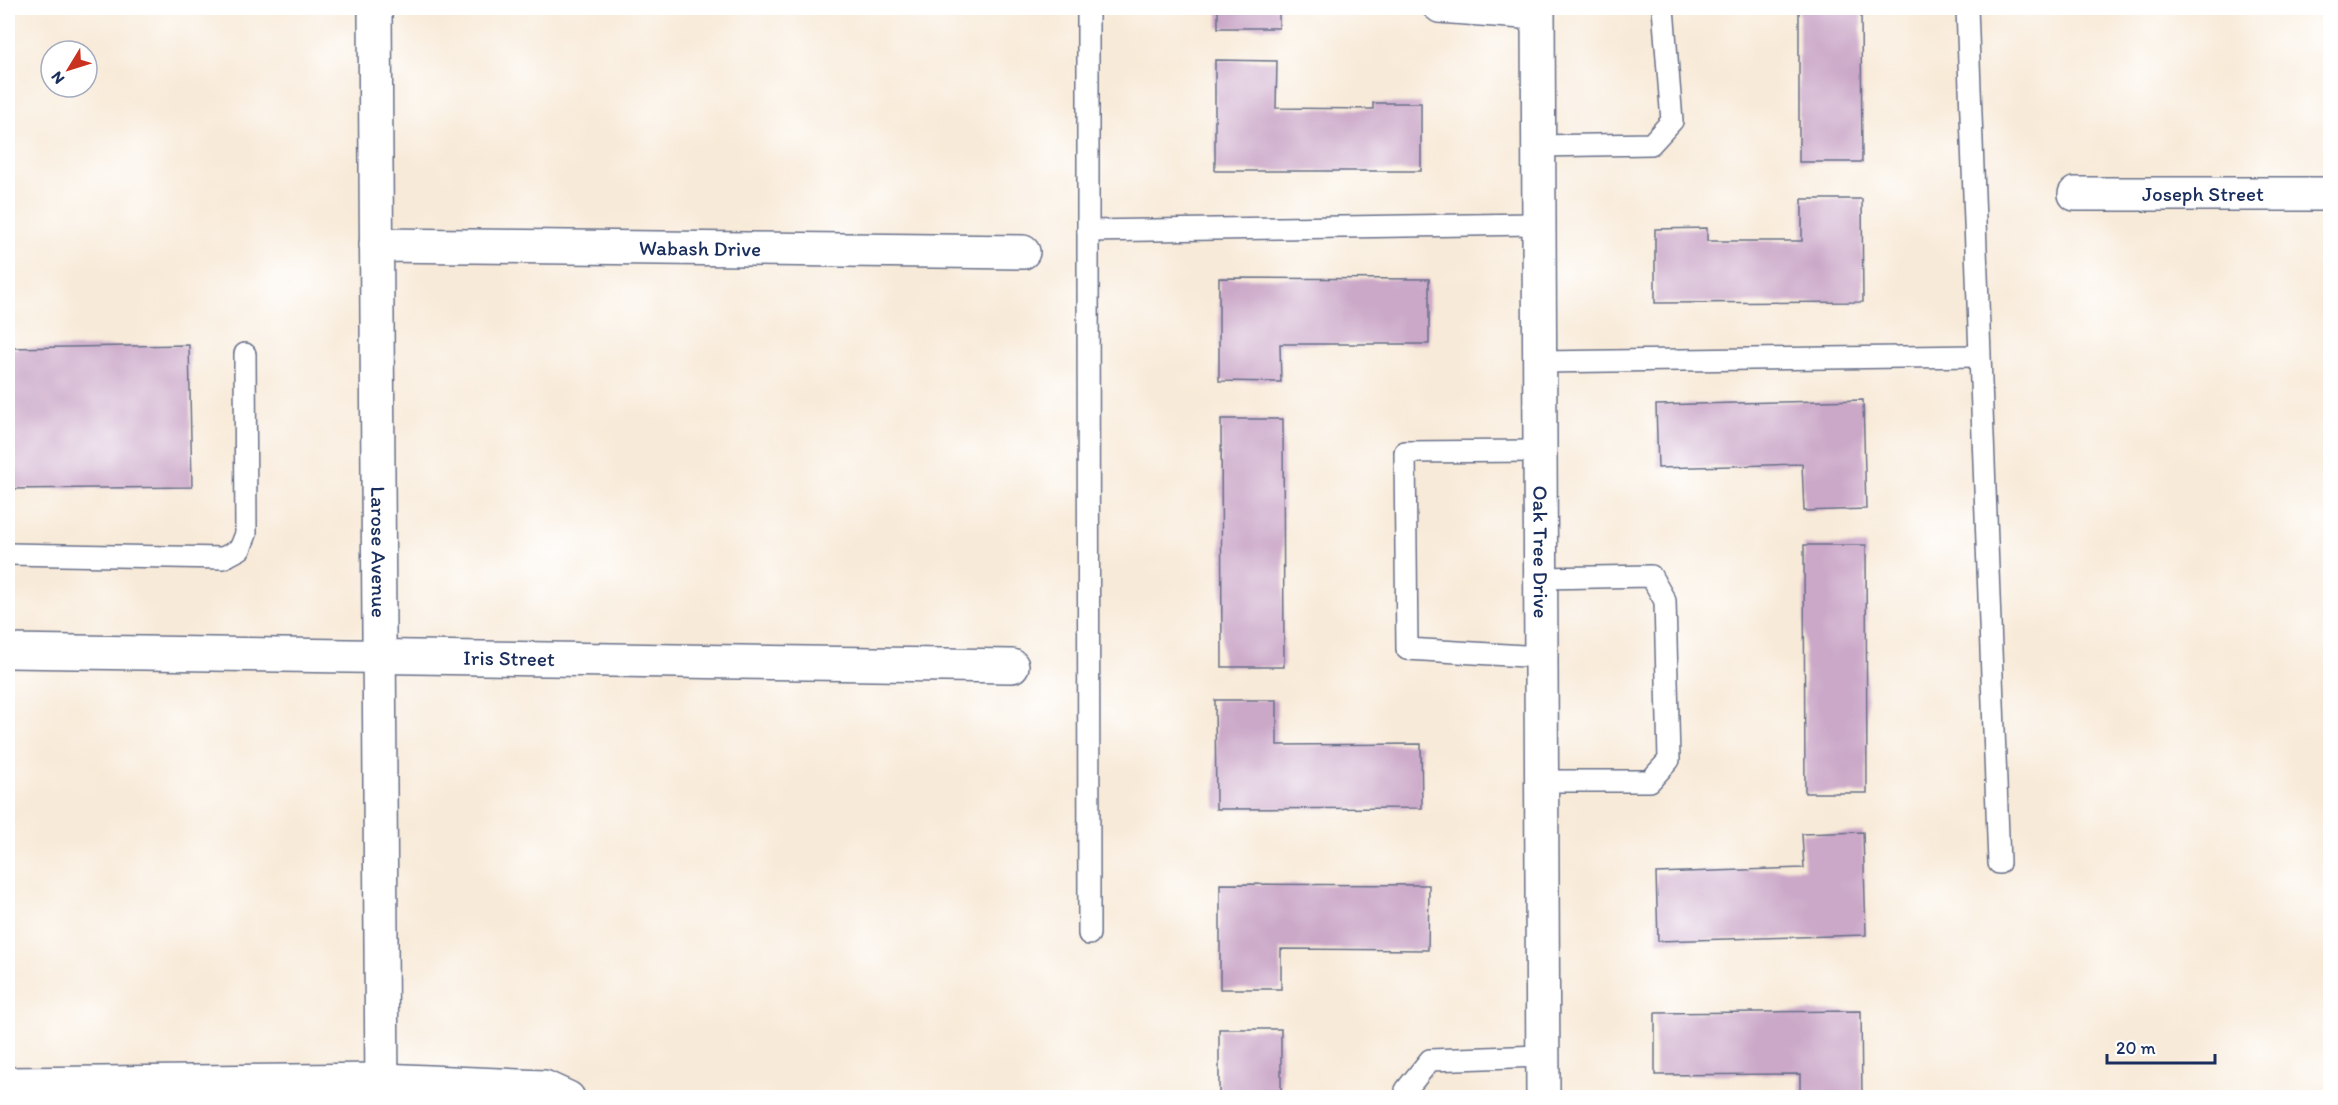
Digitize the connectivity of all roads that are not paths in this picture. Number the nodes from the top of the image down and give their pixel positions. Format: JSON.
{"nodes":[{"id":1,"x":375,"y":8,"type":"edge"},
{"id":2,"x":1088,"y":8,"type":"edge"},
{"id":3,"x":1433,"y":8,"type":"edge"},
{"id":4,"x":1664,"y":8,"type":"edge"},
{"id":5,"x":1967,"y":8,"type":"edge"},
{"id":6,"x":1538,"y":13,"type":"edge"},
{"id":7,"x":1539,"y":146,"type":"junction"},
{"id":8,"x":2075,"y":194,"type":"dead end"},
{"id":9,"x":2331,"y":194,"type":"edge"},
{"id":10,"x":1539,"y":224,"type":"junction"},
{"id":11,"x":1088,"y":231,"type":"junction"},
{"id":12,"x":376,"y":245,"type":"junction"},
{"id":13,"x":1023,"y":252,"type":"dead end"},
{"id":14,"x":246,"y":354,"type":"dead end"},
{"id":15,"x":1978,"y":356,"type":"junction"},
{"id":16,"x":1540,"y":362,"type":"junction"},
{"id":17,"x":1540,"y":451,"type":"junction"},
{"id":18,"x":8,"y":554,"type":"edge"},
{"id":19,"x":1541,"y":578,"type":"junction"},
{"id":20,"x":8,"y":651,"type":"edge"},
{"id":21,"x":379,"y":656,"type":"junction"},
{"id":22,"x":1541,"y":657,"type":"junction"},
{"id":23,"x":1012,"y":666,"type":"dead end"},
{"id":24,"x":1542,"y":781,"type":"junction"},
{"id":25,"x":1999,"y":863,"type":"dead end"},
{"id":26,"x":1089,"y":934,"type":"dead end"},
{"id":27,"x":1542,"y":1056,"type":"junction"},
{"id":28,"x":8,"y":1084,"type":"edge"},
{"id":29,"x":382,"y":1089,"type":"edge"},
{"id":30,"x":568,"y":1098,"type":"edge"},
{"id":31,"x":1406,"y":1098,"type":"edge"},
{"id":32,"x":1543,"y":1098,"type":"edge"}],
"edges":[{"from":1,"to":12,"type":"street","name":"Larose Avenue"},
{"from":2,"to":11,"type":"lane"},
{"from":3,"to":6,"type":"lane"},
{"from":4,"to":7,"type":"lane"},
{"from":5,"to":15,"type":"lane"},
{"from":6,"to":7,"type":"street","name":"Oak Tree Drive"},
{"from":7,"to":10,"type":"street","name":"Oak Tree Drive"},
{"from":8,"to":9,"type":"street","name":"Joseph Street"},
{"from":10,"to":11,"type":"lane"},
{"from":10,"to":16,"type":"street","name":"Oak Tree Drive"},
{"from":11,"to":26,"type":"lane"},
{"from":12,"to":13,"type":"street","name":"Wabash Drive"},
{"from":12,"to":21,"type":"street","name":"Larose Avenue"},
{"from":14,"to":18,"type":"lane"},
{"from":15,"to":16,"type":"lane"},
{"from":15,"to":25,"type":"lane"},
{"from":16,"to":17,"type":"street","name":"Oak Tree Drive"},
{"from":17,"to":19,"type":"street","name":"Oak Tree Drive"},
{"from":17,"to":22,"type":"lane"},
{"from":19,"to":22,"type":"street","name":"Oak Tree Drive"},
{"from":19,"to":24,"type":"lane"},
{"from":20,"to":21,"type":"street","name":"Iris Street"},
{"from":21,"to":23,"type":"street","name":"Iris Street"},
{"from":21,"to":29,"type":"street","name":"Larose Avenue"},
{"from":22,"to":24,"type":"street","name":"Oak Tree Drive"},
{"from":24,"to":27,"type":"street","name":"Oak Tree Drive"},
{"from":27,"to":31,"type":"lane"},
{"from":27,"to":32,"type":"street","name":"Oak Tree Drive"},
{"from":28,"to":29,"type":"street"},
{"from":29,"to":30,"type":"street"}]}
